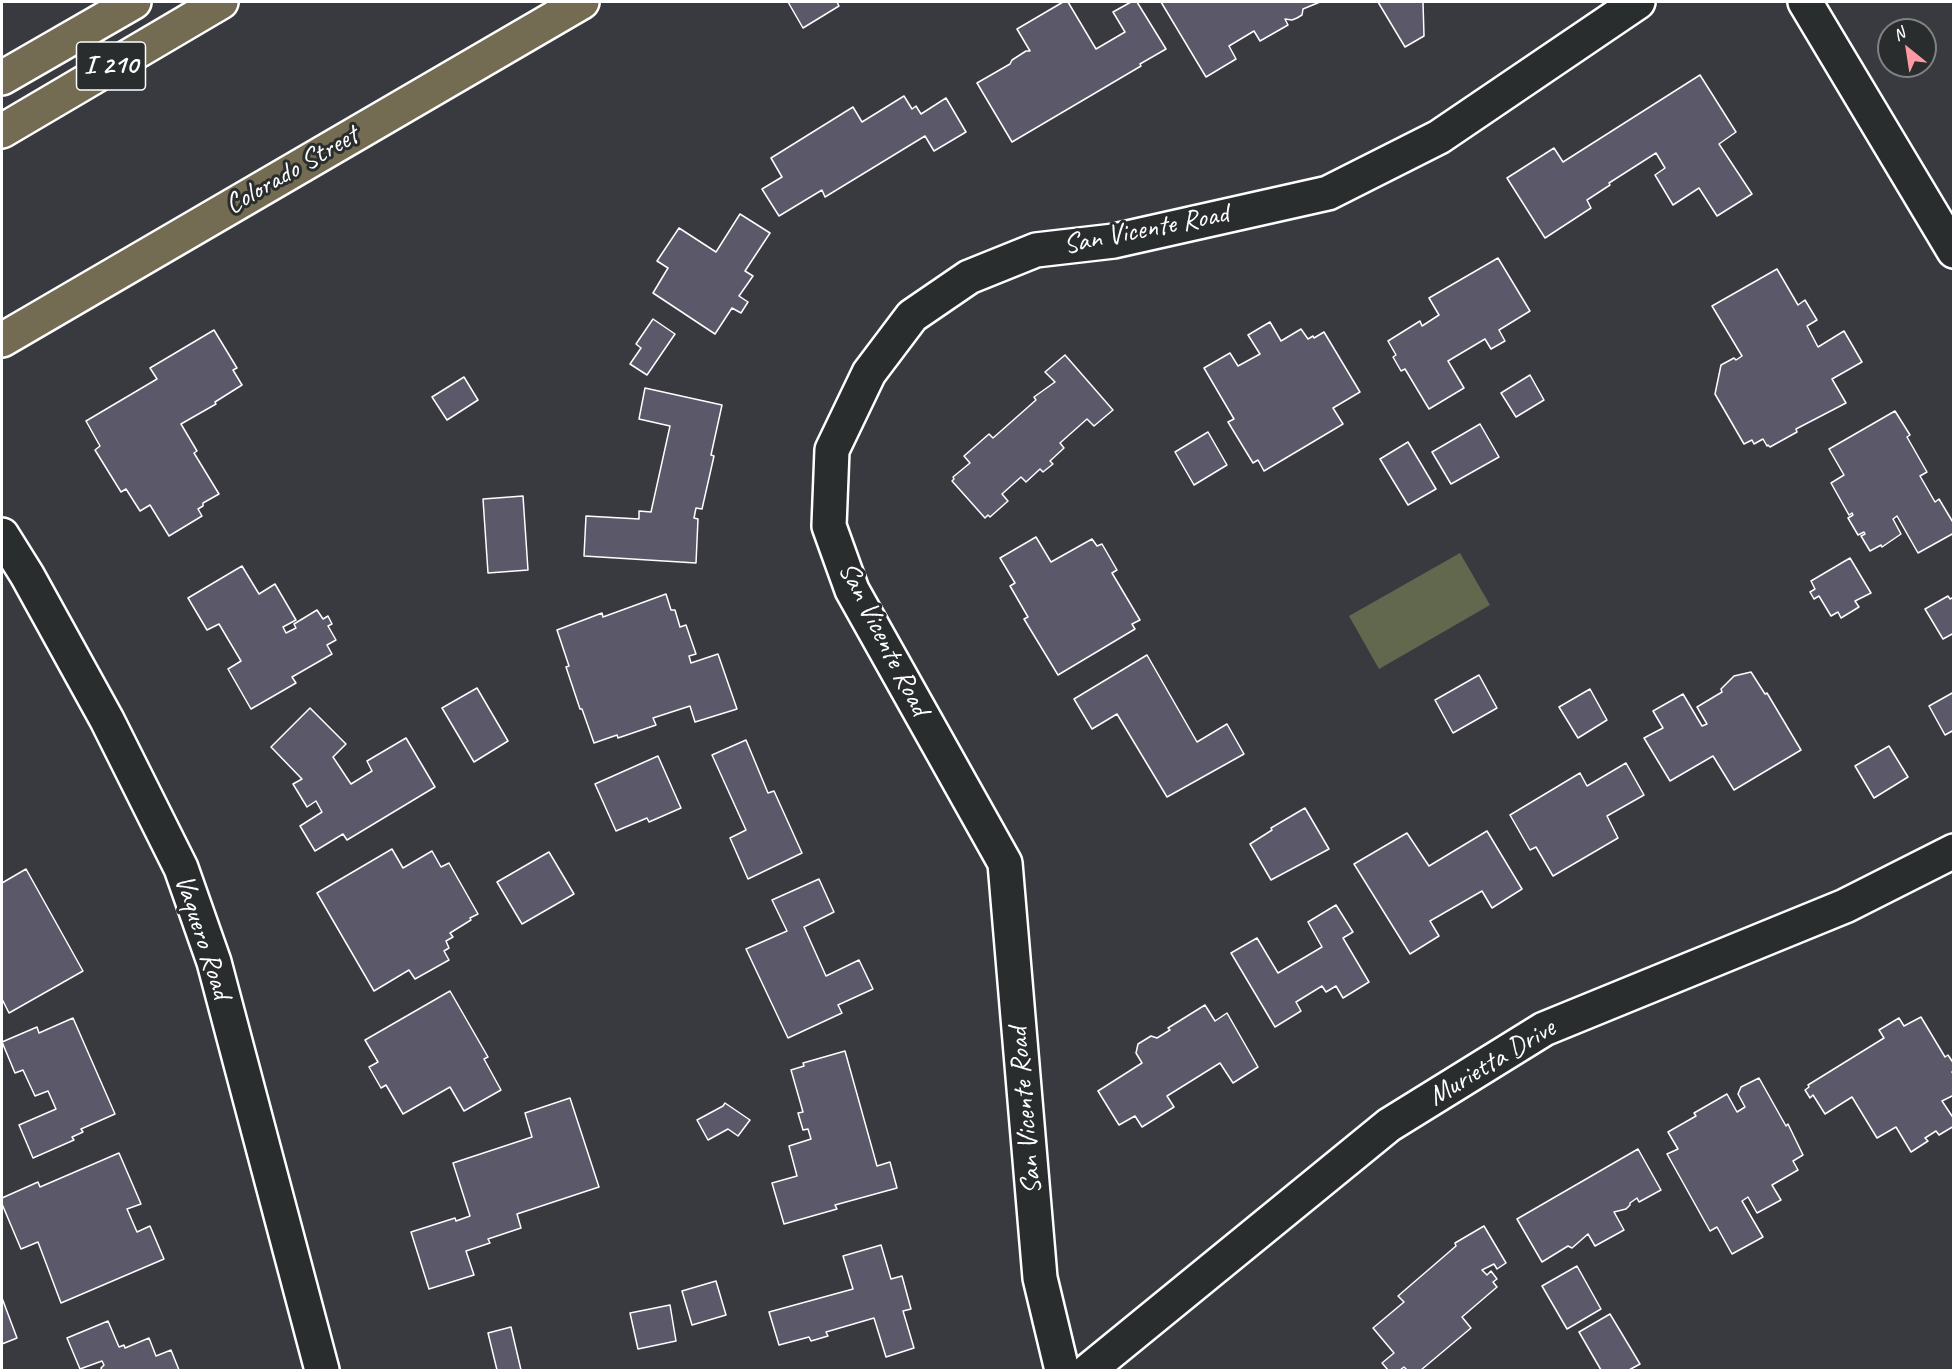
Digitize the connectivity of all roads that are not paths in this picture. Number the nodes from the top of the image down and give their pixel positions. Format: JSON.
{"nodes":[{"id":1,"x":134,"y":2,"type":"edge"},
{"id":2,"x":221,"y":2,"type":"edge"},
{"id":3,"x":582,"y":2,"type":"edge"},
{"id":4,"x":1638,"y":2,"type":"edge"},
{"id":5,"x":1805,"y":2,"type":"edge"},
{"id":6,"x":2,"y":78,"type":"edge"},
{"id":7,"x":2,"y":131,"type":"edge"},
{"id":8,"x":1953,"y":251,"type":"edge"},
{"id":9,"x":2,"y":340,"type":"edge"},
{"id":10,"x":2,"y":536,"type":"edge"},
{"id":11,"x":1953,"y":851,"type":"edge"},
{"id":12,"x":322,"y":1371,"type":"edge"},
{"id":13,"x":1062,"y":1371,"type":"edge"},
{"id":14,"x":1089,"y":1371,"type":"edge"}],
"edges":[{"from":1,"to":6,"type":"main road"},
{"from":2,"to":7,"type":"main road","number":"I 210"},
{"from":3,"to":9,"type":"main road","name":"Colorado Street"},
{"from":4,"to":13,"type":"street","name":"San Vicente Road"},
{"from":5,"to":8,"type":"street"},
{"from":10,"to":12,"type":"street","name":"Vaquero Road"},
{"from":11,"to":14,"type":"street","name":"Murietta Drive"}]}
